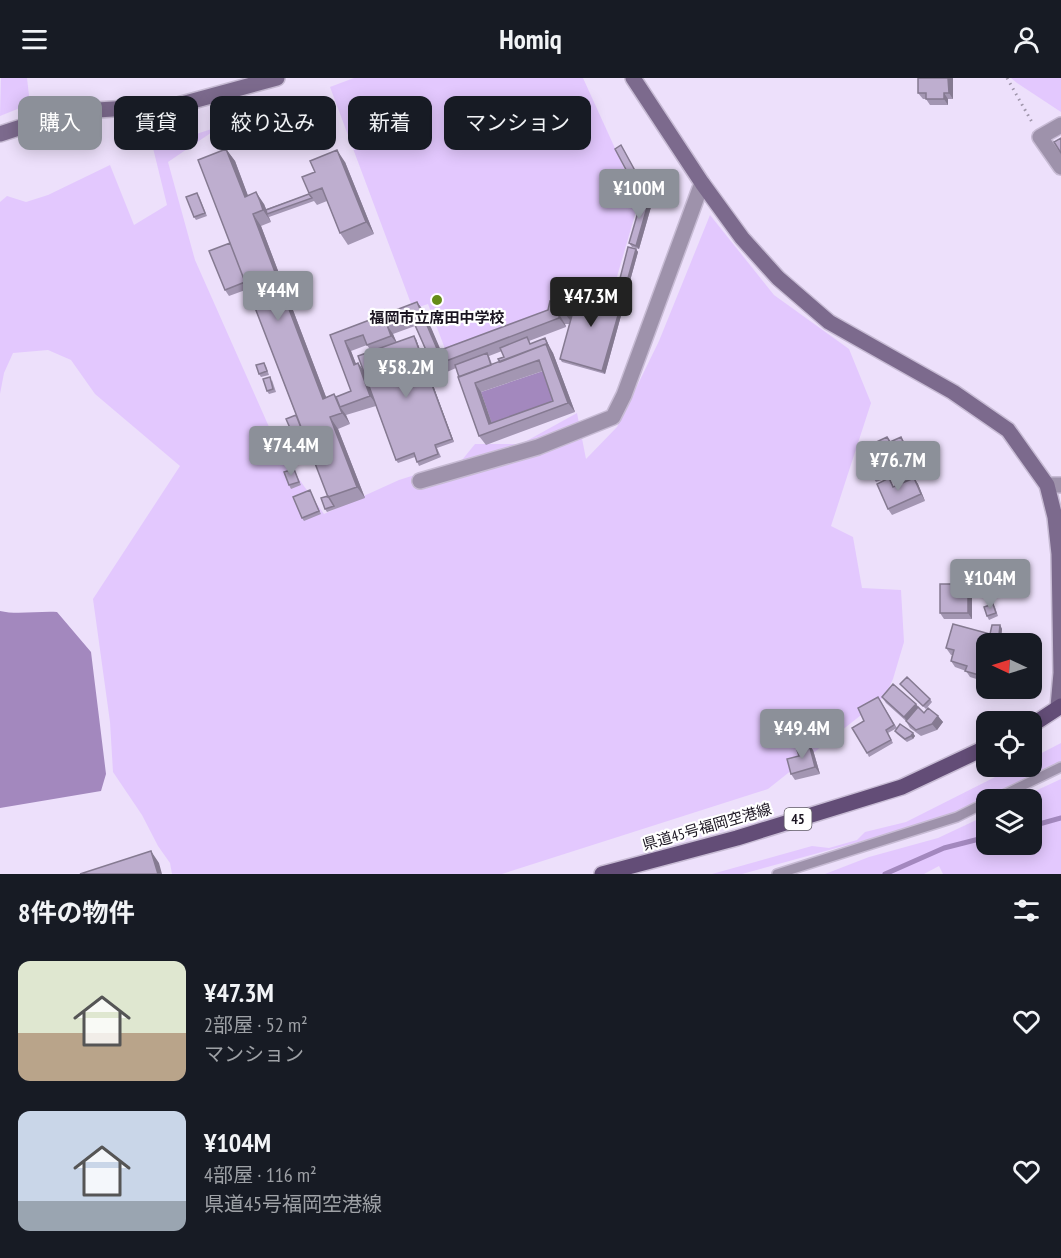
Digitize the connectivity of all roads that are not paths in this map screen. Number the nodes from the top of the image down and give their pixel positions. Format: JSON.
{"nodes":[{"id":1,"x":277,"y":78,"type":"edge"},
{"id":2,"x":633,"y":78,"type":"edge"},
{"id":3,"x":228,"y":85,"type":"edge"},
{"id":4,"x":1061,"y":125,"type":"edge"},
{"id":5,"x":0,"y":134,"type":"edge"},
{"id":6,"x":1061,"y":167,"type":"edge"},
{"id":7,"x":702,"y":183,"type":"junction"},
{"id":8,"x":420,"y":481,"type":"dead end"},
{"id":9,"x":1054,"y":485,"type":"edge"},
{"id":10,"x":1059,"y":706,"type":"edge"},
{"id":11,"x":1042,"y":719,"type":"edge"},
{"id":12,"x":976,"y":752,"type":"edge"},
{"id":13,"x":1061,"y":767,"type":"edge"},
{"id":14,"x":1016,"y":789,"type":"edge"},
{"id":15,"x":976,"y":808,"type":"edge"},
{"id":16,"x":602,"y":874,"type":"edge"},
{"id":17,"x":777,"y":874,"type":"edge"}],
"edges":[{"from":1,"to":3,"type":"street"},
{"from":2,"to":7,"type":"street"},
{"from":3,"to":5,"type":"street"},
{"from":4,"to":6,"type":"street"},
{"from":7,"to":8,"type":"street"},
{"from":7,"to":9,"type":"street"},
{"from":9,"to":10,"type":"street"},
{"from":10,"to":11,"type":"main road"},
{"from":12,"to":16,"type":"main road","name":"県道45号福岡空港線","number":"45"},
{"from":13,"to":14,"type":"lane"},
{"from":15,"to":17,"type":"lane"}]}
